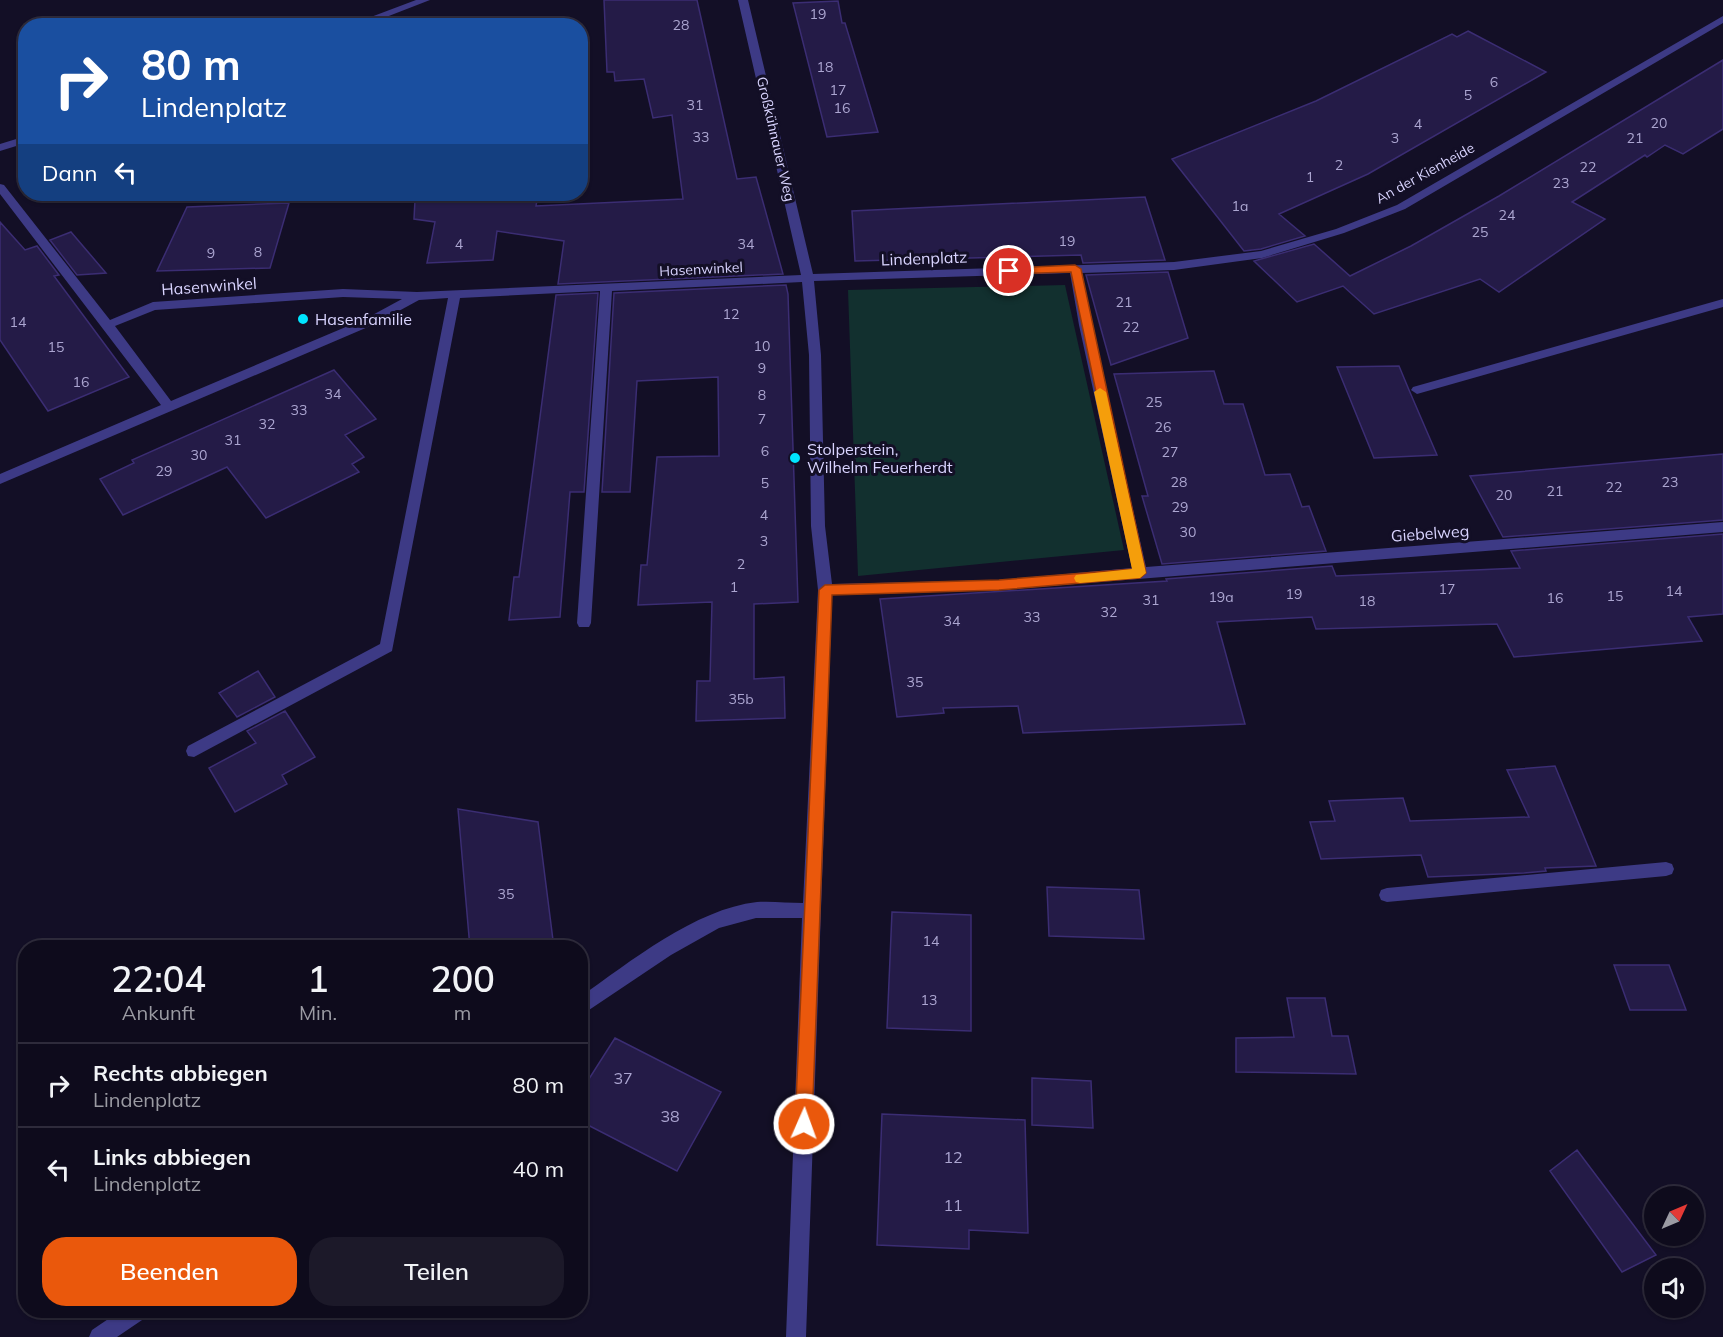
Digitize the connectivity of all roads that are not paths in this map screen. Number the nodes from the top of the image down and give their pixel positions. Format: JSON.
{"nodes":[{"id":1,"x":425,"y":0,"type":"edge"},
{"id":2,"x":743,"y":0,"type":"edge"},
{"id":3,"x":374,"y":18,"type":"edge"},
{"id":4,"x":1723,"y":19,"type":"edge"},
{"id":5,"x":18,"y":142,"type":"edge"},
{"id":6,"x":0,"y":148,"type":"edge"},
{"id":7,"x":0,"y":187,"type":"edge"},
{"id":8,"x":1075,"y":269,"type":"junction"},
{"id":9,"x":808,"y":279,"type":"junction"},
{"id":10,"x":606,"y":289,"type":"junction"},
{"id":11,"x":455,"y":295,"type":"junction"},
{"id":12,"x":417,"y":296,"type":"junction"},
{"id":13,"x":1723,"y":303,"type":"edge"},
{"id":14,"x":108,"y":325,"type":"junction"},
{"id":15,"x":1417,"y":390,"type":"dead end"},
{"id":16,"x":168,"y":406,"type":"junction"},
{"id":17,"x":0,"y":479,"type":"edge"},
{"id":18,"x":1723,"y":527,"type":"edge"},
{"id":19,"x":1140,"y":573,"type":"junction"},
{"id":20,"x":825,"y":590,"type":"junction"},
{"id":21,"x":584,"y":622,"type":"dead end"},
{"id":22,"x":194,"y":751,"type":"dead end"},
{"id":23,"x":1666,"y":869,"type":"dead end"},
{"id":24,"x":1388,"y":895,"type":"dead end"},
{"id":25,"x":811,"y":911,"type":"junction"},
{"id":26,"x":588,"y":1002,"type":"edge"},
{"id":27,"x":128,"y":1318,"type":"edge"},
{"id":28,"x":99,"y":1337,"type":"edge"},
{"id":29,"x":796,"y":1337,"type":"edge"}],
"edges":[{"from":1,"to":3,"type":"street"},
{"from":2,"to":9,"type":"street","name":"Großkühnauer Weg"},
{"from":4,"to":8,"type":"street","name":"An der Kienheide"},
{"from":5,"to":6,"type":"street"},
{"from":7,"to":14,"type":"street"},
{"from":8,"to":9,"type":"street","name":"Lindenplatz"},
{"from":8,"to":19,"type":"street"},
{"from":9,"to":10,"type":"street","name":"Hasenwinkel"},
{"from":9,"to":20,"type":"street"},
{"from":10,"to":11,"type":"street","name":"Hasenwinkel"},
{"from":10,"to":21,"type":"street"},
{"from":11,"to":12,"type":"street","name":"Hasenwinkel"},
{"from":11,"to":22,"type":"street"},
{"from":12,"to":14,"type":"street","name":"Hasenwinkel"},
{"from":12,"to":16,"type":"street","name":"Hasenwinkel"},
{"from":13,"to":15,"type":"street"},
{"from":14,"to":16,"type":"street"},
{"from":16,"to":17,"type":"street","name":"Hasenwinkel"},
{"from":18,"to":19,"type":"street","name":"Giebelweg"},
{"from":19,"to":20,"type":"street"},
{"from":20,"to":25,"type":"street"},
{"from":23,"to":24,"type":"street"},
{"from":25,"to":26,"type":"street"},
{"from":25,"to":29,"type":"street"},
{"from":27,"to":28,"type":"street"}]}
